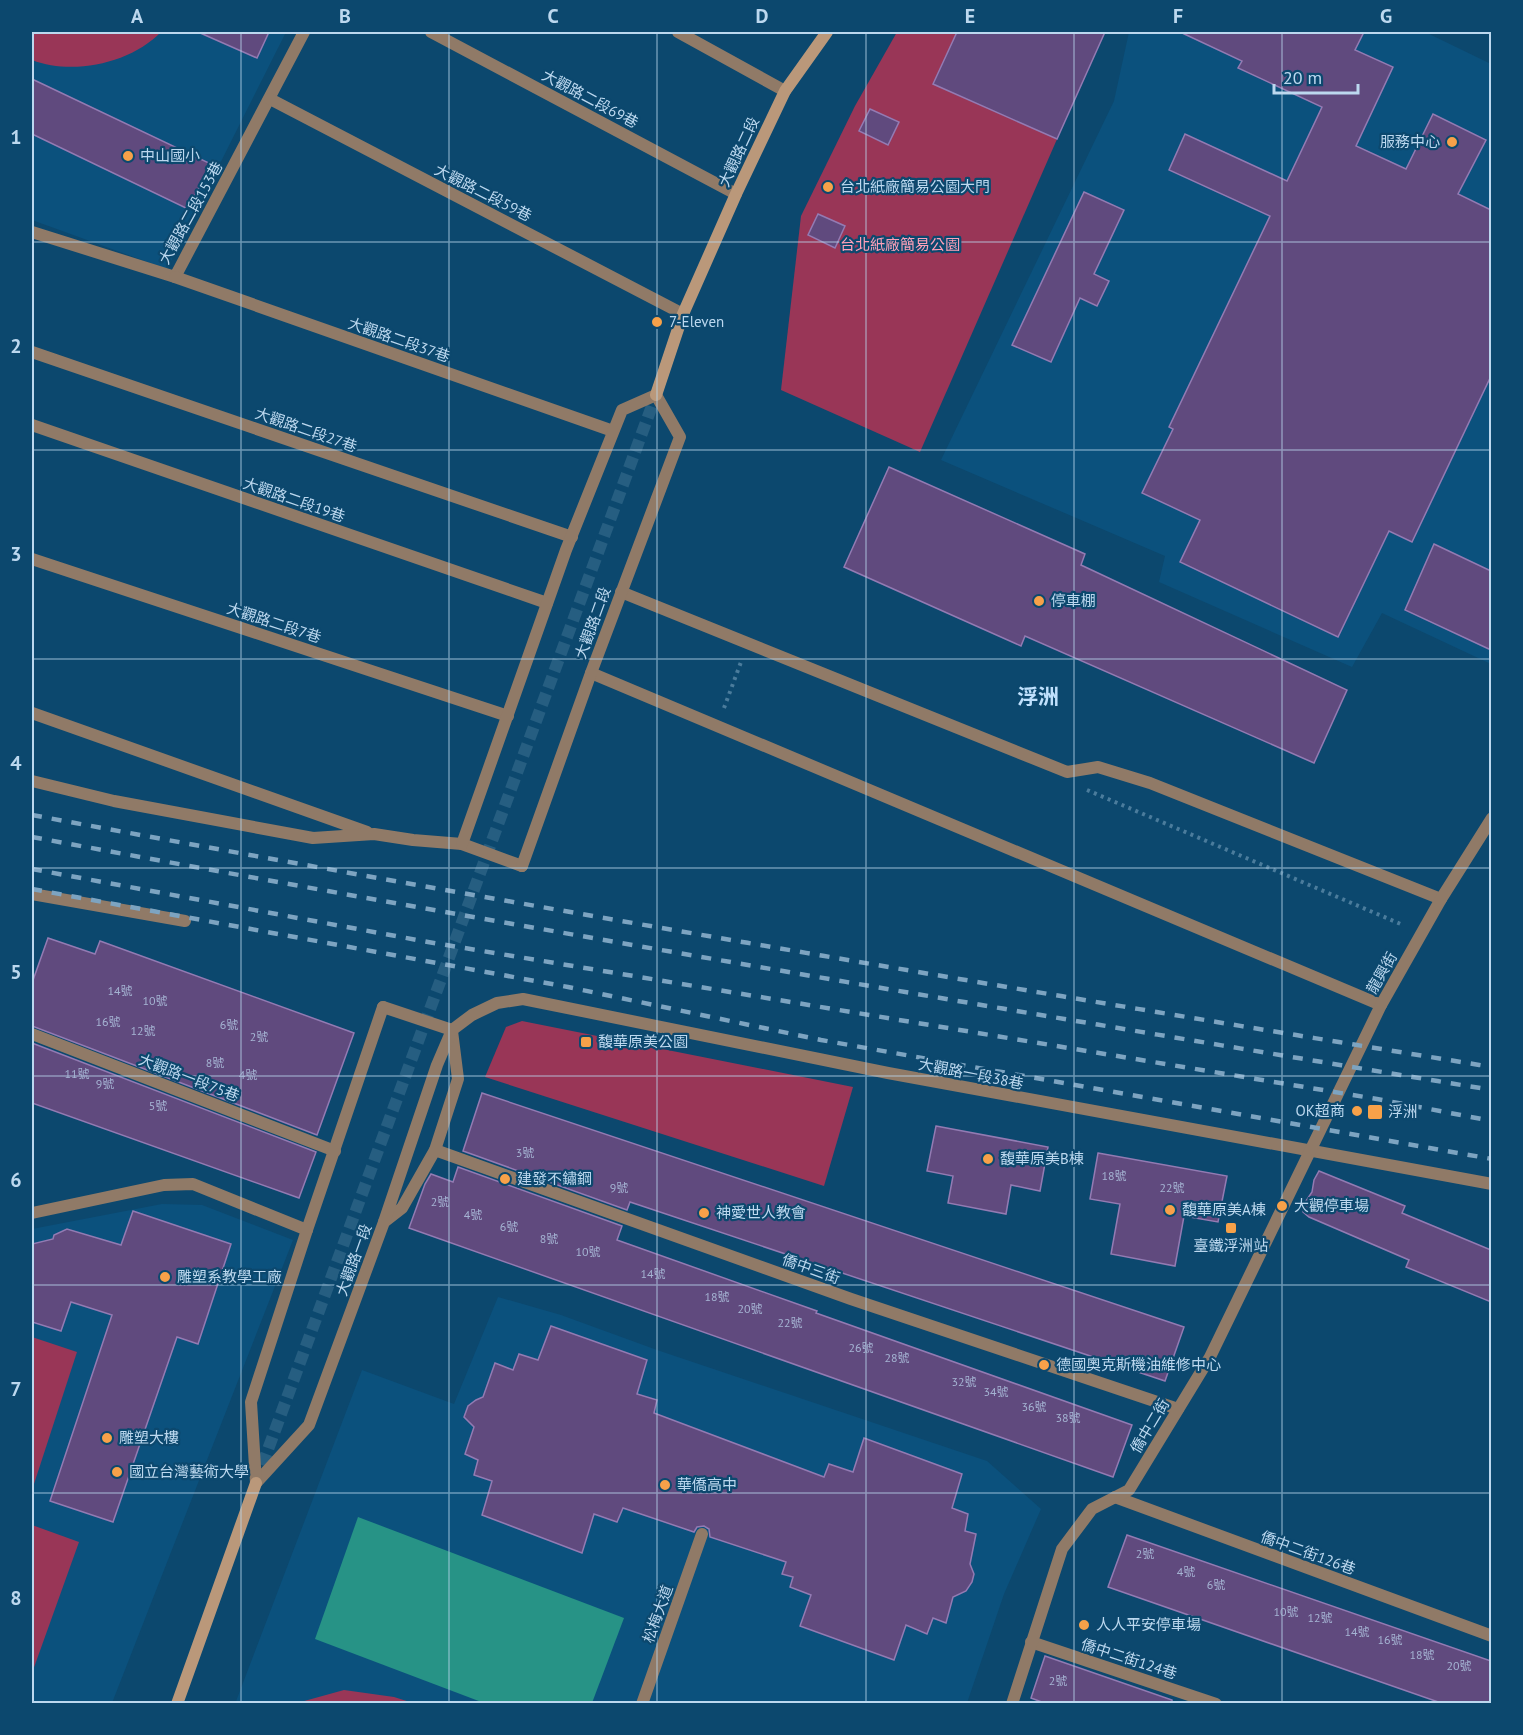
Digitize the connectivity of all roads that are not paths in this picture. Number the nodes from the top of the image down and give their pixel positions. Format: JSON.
{"nodes":[{"id":1,"x":304,"y":32,"type":"edge"},
{"id":2,"x":431,"y":32,"type":"edge"},
{"id":3,"x":678,"y":32,"type":"edge"},
{"id":4,"x":827,"y":32,"type":"edge"},
{"id":5,"x":785,"y":91,"type":"junction"},
{"id":6,"x":270,"y":99,"type":"junction"},
{"id":7,"x":736,"y":194,"type":"junction"},
{"id":8,"x":32,"y":232,"type":"edge"},
{"id":9,"x":175,"y":277,"type":"junction"},
{"id":10,"x":683,"y":314,"type":"junction"},
{"id":11,"x":32,"y":352,"type":"edge"},
{"id":12,"x":656,"y":395,"type":"junction"},
{"id":13,"x":32,"y":425,"type":"edge"},
{"id":14,"x":613,"y":431,"type":"junction"},
{"id":15,"x":572,"y":537,"type":"junction"},
{"id":16,"x":32,"y":559,"type":"edge"},
{"id":17,"x":621,"y":592,"type":"junction"},
{"id":18,"x":547,"y":603,"type":"junction"},
{"id":19,"x":591,"y":673,"type":"junction"},
{"id":20,"x":32,"y":713,"type":"edge"},
{"id":21,"x":508,"y":716,"type":"junction"},
{"id":22,"x":32,"y":782,"type":"edge"},
{"id":23,"x":1491,"y":818,"type":"edge"},
{"id":24,"x":374,"y":834,"type":"junction"},
{"id":25,"x":462,"y":844,"type":"junction"},
{"id":26,"x":32,"y":894,"type":"edge"},
{"id":27,"x":1441,"y":899,"type":"junction"},
{"id":28,"x":185,"y":921,"type":"dead end"},
{"id":29,"x":1381,"y":1005,"type":"junction"},
{"id":30,"x":452,"y":1030,"type":"junction"},
{"id":31,"x":32,"y":1034,"type":"edge"},
{"id":32,"x":435,"y":1150,"type":"junction"},
{"id":33,"x":1310,"y":1150,"type":"junction"},
{"id":34,"x":335,"y":1151,"type":"junction"},
{"id":35,"x":1491,"y":1185,"type":"edge"},
{"id":36,"x":32,"y":1213,"type":"edge"},
{"id":37,"x":384,"y":1222,"type":"junction"},
{"id":38,"x":307,"y":1230,"type":"junction"},
{"id":39,"x":1178,"y":1409,"type":"junction"},
{"id":40,"x":256,"y":1483,"type":"junction"},
{"id":41,"x":1115,"y":1497,"type":"junction"},
{"id":42,"x":702,"y":1534,"type":"dead end"},
{"id":43,"x":1491,"y":1636,"type":"edge"},
{"id":44,"x":1031,"y":1642,"type":"junction"},
{"id":45,"x":177,"y":1704,"type":"edge"},
{"id":46,"x":642,"y":1704,"type":"edge"},
{"id":47,"x":1011,"y":1704,"type":"edge"},
{"id":48,"x":1216,"y":1704,"type":"edge"}],
"edges":[{"from":1,"to":6,"type":"street","name":"大觀路二段153巷"},
{"from":2,"to":7,"type":"street","name":"大觀路二段69巷"},
{"from":3,"to":5,"type":"street"},
{"from":4,"to":5,"type":"main road","name":"大觀路二段"},
{"from":5,"to":7,"type":"main road","name":"大觀路二段"},
{"from":6,"to":9,"type":"street","name":"大觀路二段153巷"},
{"from":6,"to":10,"type":"street","name":"大觀路二段59巷"},
{"from":7,"to":10,"type":"main road","name":"大觀路二段"},
{"from":8,"to":9,"type":"street","name":"大觀路二段153巷"},
{"from":9,"to":14,"type":"street","name":"大觀路二段37巷"},
{"from":10,"to":12,"type":"main road","name":"大觀路二段"},
{"from":11,"to":15,"type":"street","name":"大觀路二段27巷"},
{"from":12,"to":14,"type":"street"},
{"from":12,"to":17,"type":"street","name":"大觀路二段"},
{"from":13,"to":18,"type":"street","name":"大觀路二段19巷"},
{"from":14,"to":15,"type":"street"},
{"from":15,"to":18,"type":"street"},
{"from":16,"to":21,"type":"street","name":"大觀路二段7巷"},
{"from":17,"to":19,"type":"street","name":"大觀路二段"},
{"from":17,"to":27,"type":"street"},
{"from":18,"to":21,"type":"street"},
{"from":19,"to":25,"type":"street","name":"大觀路二段"},
{"from":19,"to":29,"type":"street"},
{"from":20,"to":24,"type":"street"},
{"from":21,"to":25,"type":"street"},
{"from":22,"to":24,"type":"street"},
{"from":23,"to":27,"type":"street","name":"龍興街"},
{"from":24,"to":25,"type":"street"},
{"from":26,"to":28,"type":"street"},
{"from":27,"to":29,"type":"street","name":"龍興街"},
{"from":29,"to":33,"type":"street","name":"龍興街"},
{"from":30,"to":32,"type":"street"},
{"from":30,"to":33,"type":"street","name":"大觀路一段38巷"},
{"from":30,"to":34,"type":"street","name":"大觀路一段","bridge":true},
{"from":30,"to":37,"type":"street","name":"大觀路一段"},
{"from":31,"to":34,"type":"street","name":"大觀路一段75巷"},
{"from":32,"to":37,"type":"street"},
{"from":32,"to":39,"type":"street","name":"僑中三街"},
{"from":33,"to":35,"type":"street","name":"大觀路一段38巷"},
{"from":33,"to":39,"type":"street","name":"僑中二街"},
{"from":34,"to":38,"type":"street","name":"大觀路一段"},
{"from":36,"to":38,"type":"street"},
{"from":37,"to":40,"type":"street","name":"大觀路一段"},
{"from":38,"to":40,"type":"street","name":"大觀路一段"},
{"from":39,"to":41,"type":"street","name":"僑中二街"},
{"from":40,"to":45,"type":"main road","name":"大觀路一段"},
{"from":41,"to":43,"type":"street","name":"僑中二街126巷"},
{"from":41,"to":44,"type":"street","name":"僑中二街"},
{"from":42,"to":46,"type":"street","name":"松梅大道"},
{"from":44,"to":47,"type":"street","name":"僑中二街"},
{"from":44,"to":48,"type":"street","name":"僑中二街124巷"}]}
